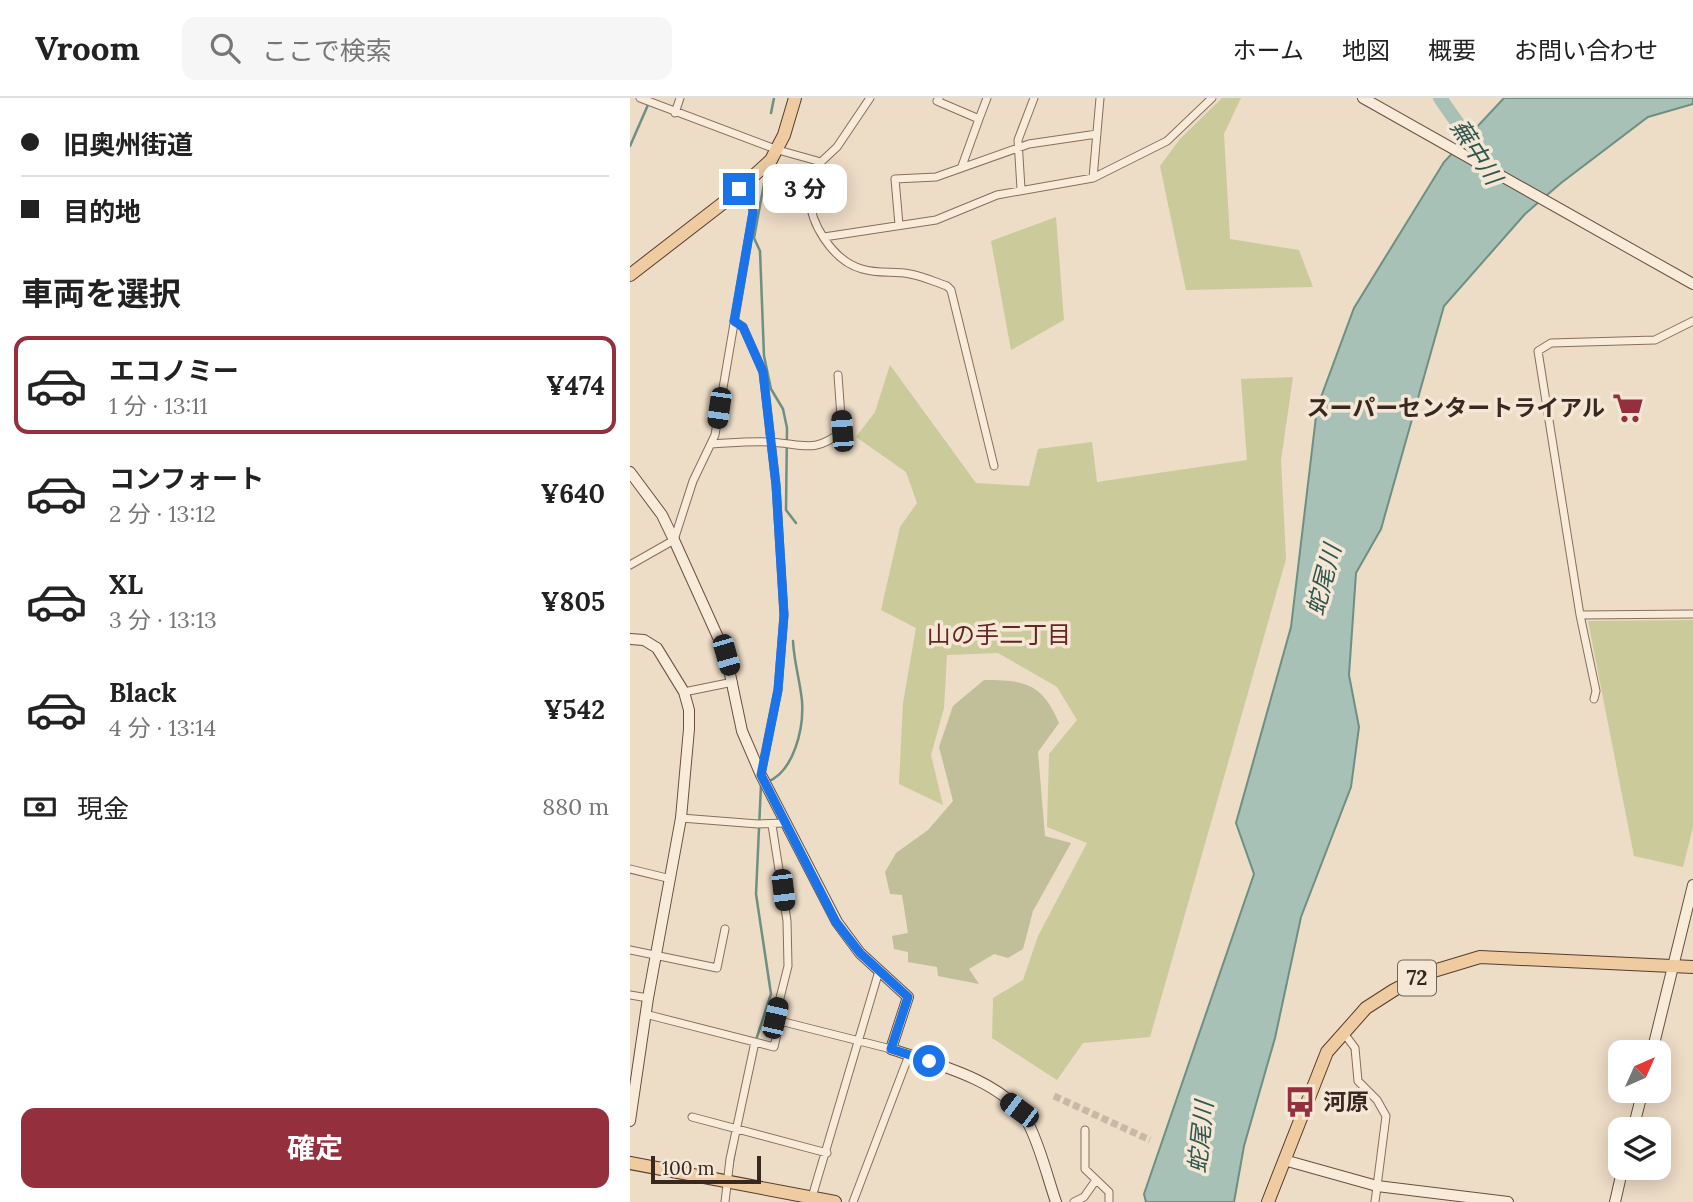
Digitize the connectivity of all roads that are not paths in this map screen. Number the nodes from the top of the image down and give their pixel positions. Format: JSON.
{"nodes":[{"id":1,"x":640,"y":98,"type":"edge"},
{"id":2,"x":680,"y":98,"type":"edge"},
{"id":3,"x":795,"y":98,"type":"edge"},
{"id":4,"x":870,"y":98,"type":"edge"},
{"id":5,"x":939,"y":98,"type":"edge"},
{"id":6,"x":987,"y":98,"type":"edge"},
{"id":7,"x":1034,"y":98,"type":"edge"},
{"id":8,"x":1100,"y":98,"type":"edge"},
{"id":9,"x":1212,"y":98,"type":"edge"},
{"id":10,"x":1363,"y":98,"type":"edge"},
{"id":11,"x":675,"y":113,"type":"junction"},
{"id":12,"x":979,"y":119,"type":"junction"},
{"id":13,"x":1097,"y":134,"type":"junction"},
{"id":14,"x":1018,"y":147,"type":"junction"},
{"id":15,"x":778,"y":150,"type":"junction"},
{"id":16,"x":821,"y":162,"type":"junction"},
{"id":17,"x":962,"y":166,"type":"junction"},
{"id":18,"x":1093,"y":178,"type":"junction"},
{"id":19,"x":739,"y":189,"type":"junction"},
{"id":20,"x":1021,"y":189,"type":"junction"},
{"id":21,"x":899,"y":225,"type":"junction"},
{"id":22,"x":824,"y":237,"type":"junction"},
{"id":23,"x":630,"y":275,"type":"edge"},
{"id":24,"x":1693,"y":284,"type":"edge"},
{"id":25,"x":734,"y":321,"type":"junction"},
{"id":26,"x":1693,"y":321,"type":"edge"},
{"id":27,"x":838,"y":375,"type":"dead end"},
{"id":28,"x":769,"y":442,"type":"junction"},
{"id":29,"x":712,"y":444,"type":"junction"},
{"id":30,"x":994,"y":466,"type":"dead end"},
{"id":31,"x":630,"y":472,"type":"edge"},
{"id":32,"x":674,"y":540,"type":"junction"},
{"id":33,"x":630,"y":565,"type":"edge"},
{"id":34,"x":1693,"y":614,"type":"edge"},
{"id":35,"x":1580,"y":615,"type":"junction"},
{"id":36,"x":630,"y":639,"type":"edge"},
{"id":37,"x":734,"y":682,"type":"junction"},
{"id":38,"x":684,"y":692,"type":"junction"},
{"id":39,"x":1594,"y":699,"type":"dead end"},
{"id":40,"x":761,"y":775,"type":"junction"},
{"id":41,"x":681,"y":818,"type":"junction"},
{"id":42,"x":785,"y":823,"type":"junction"},
{"id":43,"x":772,"y":825,"type":"junction"},
{"id":44,"x":630,"y":869,"type":"edge"},
{"id":45,"x":671,"y":879,"type":"junction"},
{"id":46,"x":1693,"y":886,"type":"edge"},
{"id":47,"x":725,"y":929,"type":"dead end"},
{"id":48,"x":630,"y":950,"type":"edge"},
{"id":49,"x":656,"y":956,"type":"junction"},
{"id":50,"x":1674,"y":966,"type":"junction"},
{"id":51,"x":1693,"y":967,"type":"edge"},
{"id":52,"x":879,"y":971,"type":"junction"},
{"id":53,"x":630,"y":995,"type":"edge"},
{"id":54,"x":648,"y":998,"type":"junction"},
{"id":55,"x":645,"y":1014,"type":"junction"},
{"id":56,"x":780,"y":1021,"type":"junction"},
{"id":57,"x":1343,"y":1032,"type":"junction"},
{"id":58,"x":858,"y":1039,"type":"junction"},
{"id":59,"x":1655,"y":1040,"type":"edge"},
{"id":60,"x":755,"y":1042,"type":"junction"},
{"id":61,"x":891,"y":1049,"type":"junction"},
{"id":62,"x":909,"y":1055,"type":"junction"},
{"id":63,"x":692,"y":1116,"type":"dead end"},
{"id":64,"x":630,"y":1121,"type":"edge"},
{"id":65,"x":736,"y":1128,"type":"junction"},
{"id":66,"x":1085,"y":1130,"type":"dead end"},
{"id":67,"x":827,"y":1153,"type":"junction"},
{"id":68,"x":1284,"y":1160,"type":"junction"},
{"id":69,"x":630,"y":1163,"type":"edge"},
{"id":70,"x":1096,"y":1180,"type":"junction"},
{"id":71,"x":1620,"y":1180,"type":"edge"},
{"id":72,"x":727,"y":1181,"type":"junction"},
{"id":73,"x":1377,"y":1186,"type":"junction"},
{"id":74,"x":812,"y":1197,"type":"junction"},
{"id":75,"x":1110,"y":1200,"type":"edge"},
{"id":76,"x":725,"y":1202,"type":"edge"},
{"id":77,"x":835,"y":1202,"type":"edge"},
{"id":78,"x":853,"y":1202,"type":"edge"},
{"id":79,"x":1058,"y":1202,"type":"edge"},
{"id":80,"x":1074,"y":1202,"type":"edge"},
{"id":81,"x":1268,"y":1202,"type":"edge"},
{"id":82,"x":1375,"y":1202,"type":"edge"},
{"id":83,"x":1508,"y":1202,"type":"edge"},
{"id":84,"x":1615,"y":1202,"type":"edge"}],
"edges":[{"from":1,"to":11,"type":"street"},
{"from":2,"to":11,"type":"street"},
{"from":3,"to":15,"type":"main road"},
{"from":4,"to":16,"type":"street"},
{"from":5,"to":12,"type":"street"},
{"from":6,"to":12,"type":"street"},
{"from":7,"to":14,"type":"street"},
{"from":8,"to":13,"type":"street"},
{"from":9,"to":18,"type":"street"},
{"from":10,"to":24,"type":"street"},
{"from":11,"to":15,"type":"street"},
{"from":12,"to":17,"type":"street"},
{"from":13,"to":14,"type":"street"},
{"from":13,"to":18,"type":"street"},
{"from":14,"to":17,"type":"street"},
{"from":14,"to":20,"type":"street"},
{"from":15,"to":16,"type":"street"},
{"from":15,"to":19,"type":"main road"},
{"from":16,"to":22,"type":"street"},
{"from":17,"to":21,"type":"street"},
{"from":18,"to":20,"type":"street"},
{"from":19,"to":23,"type":"main road"},
{"from":19,"to":25,"type":"street"},
{"from":20,"to":21,"type":"street"},
{"from":21,"to":22,"type":"street"},
{"from":22,"to":30,"type":"street"},
{"from":25,"to":28,"type":"street"},
{"from":25,"to":29,"type":"street"},
{"from":26,"to":35,"type":"street"},
{"from":27,"to":28,"type":"street"},
{"from":28,"to":29,"type":"street"},
{"from":28,"to":40,"type":"street"},
{"from":29,"to":32,"type":"street"},
{"from":31,"to":32,"type":"street"},
{"from":32,"to":33,"type":"street"},
{"from":32,"to":37,"type":"street"},
{"from":34,"to":35,"type":"street"},
{"from":35,"to":39,"type":"street"},
{"from":36,"to":38,"type":"street"},
{"from":37,"to":38,"type":"street"},
{"from":37,"to":40,"type":"street"},
{"from":38,"to":41,"type":"street"},
{"from":40,"to":42,"type":"street"},
{"from":41,"to":43,"type":"street"},
{"from":41,"to":45,"type":"street"},
{"from":42,"to":43,"type":"street"},
{"from":42,"to":52,"type":"street"},
{"from":43,"to":56,"type":"street"},
{"from":44,"to":45,"type":"street"},
{"from":45,"to":49,"type":"street"},
{"from":46,"to":50,"type":"street"},
{"from":47,"to":49,"type":"street"},
{"from":48,"to":49,"type":"street"},
{"from":49,"to":54,"type":"street"},
{"from":50,"to":51,"type":"main road","number":"72"},
{"from":50,"to":57,"type":"main road","number":"72"},
{"from":50,"to":59,"type":"street"},
{"from":52,"to":58,"type":"street"},
{"from":52,"to":61,"type":"street"},
{"from":53,"to":54,"type":"street"},
{"from":54,"to":55,"type":"street"},
{"from":55,"to":60,"type":"street"},
{"from":55,"to":64,"type":"street"},
{"from":56,"to":58,"type":"street"},
{"from":56,"to":60,"type":"street"},
{"from":57,"to":68,"type":"main road","number":"72"},
{"from":57,"to":73,"type":"street"},
{"from":58,"to":61,"type":"street"},
{"from":58,"to":67,"type":"street"},
{"from":60,"to":65,"type":"street"},
{"from":61,"to":62,"type":"street"},
{"from":62,"to":78,"type":"street"},
{"from":62,"to":79,"type":"street"},
{"from":63,"to":65,"type":"street"},
{"from":65,"to":67,"type":"street"},
{"from":65,"to":72,"type":"street"},
{"from":66,"to":70,"type":"street"},
{"from":67,"to":74,"type":"street"},
{"from":68,"to":73,"type":"street"},
{"from":68,"to":81,"type":"main road","number":"72"},
{"from":69,"to":72,"type":"main road"},
{"from":70,"to":75,"type":"street"},
{"from":70,"to":80,"type":"street"},
{"from":71,"to":84,"type":"street"},
{"from":72,"to":74,"type":"main road"},
{"from":72,"to":76,"type":"street"},
{"from":73,"to":82,"type":"street"},
{"from":73,"to":83,"type":"street"},
{"from":74,"to":77,"type":"main road"}]}
